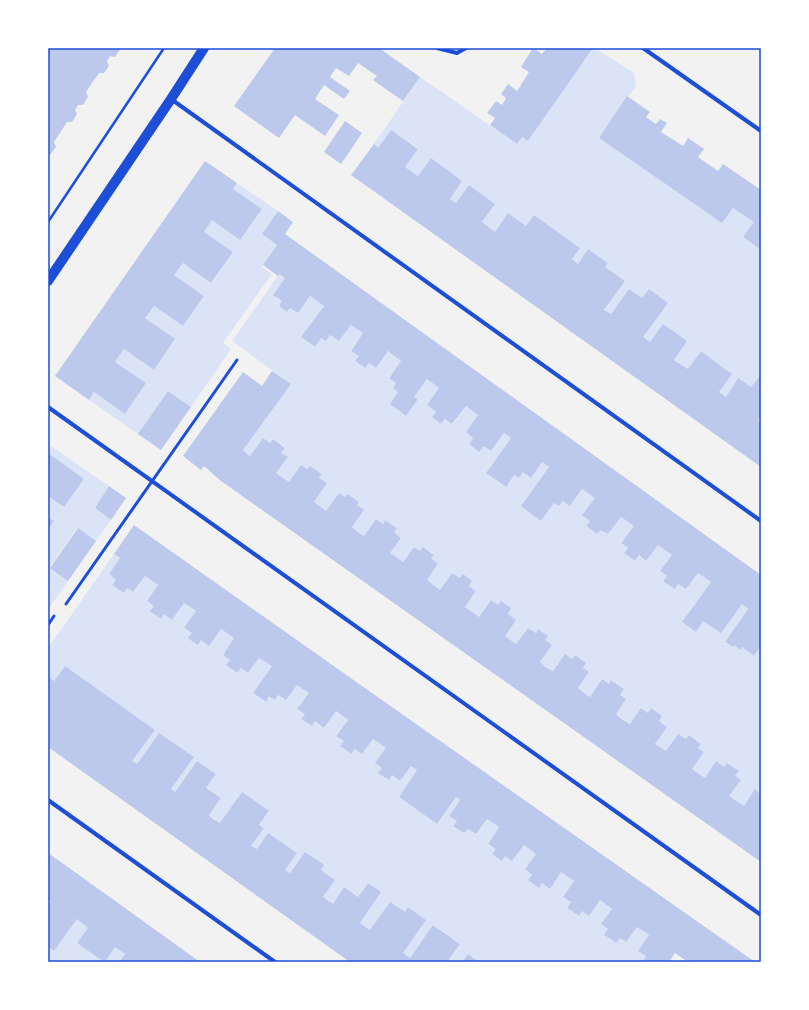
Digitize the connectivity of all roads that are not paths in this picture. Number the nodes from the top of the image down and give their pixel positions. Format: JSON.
{"nodes":[{"id":1,"x":204,"y":48,"type":"edge"},
{"id":2,"x":437,"y":48,"type":"edge"},
{"id":3,"x":466,"y":48,"type":"edge"},
{"id":4,"x":643,"y":48,"type":"edge"},
{"id":5,"x":171,"y":99,"type":"junction"},
{"id":6,"x":761,"y":131,"type":"edge"},
{"id":7,"x":48,"y":281,"type":"edge"},
{"id":8,"x":237,"y":360,"type":"dead end"},
{"id":9,"x":48,"y":407,"type":"edge"},
{"id":10,"x":152,"y":481,"type":"junction"},
{"id":11,"x":761,"y":521,"type":"edge"},
{"id":12,"x":66,"y":604,"type":"dead end"},
{"id":13,"x":54,"y":616,"type":"dead end"},
{"id":14,"x":48,"y":625,"type":"edge"},
{"id":15,"x":48,"y":800,"type":"edge"},
{"id":16,"x":761,"y":916,"type":"edge"},
{"id":17,"x":275,"y":962,"type":"edge"}],
"edges":[{"from":1,"to":5,"type":"main road"},
{"from":2,"to":3,"type":"street"},
{"from":4,"to":6,"type":"street"},
{"from":5,"to":7,"type":"main road"},
{"from":5,"to":11,"type":"street"},
{"from":8,"to":10,"type":"lane"},
{"from":9,"to":10,"type":"street"},
{"from":10,"to":12,"type":"lane"},
{"from":10,"to":16,"type":"street"},
{"from":13,"to":14,"type":"lane"},
{"from":15,"to":17,"type":"street"}]}
